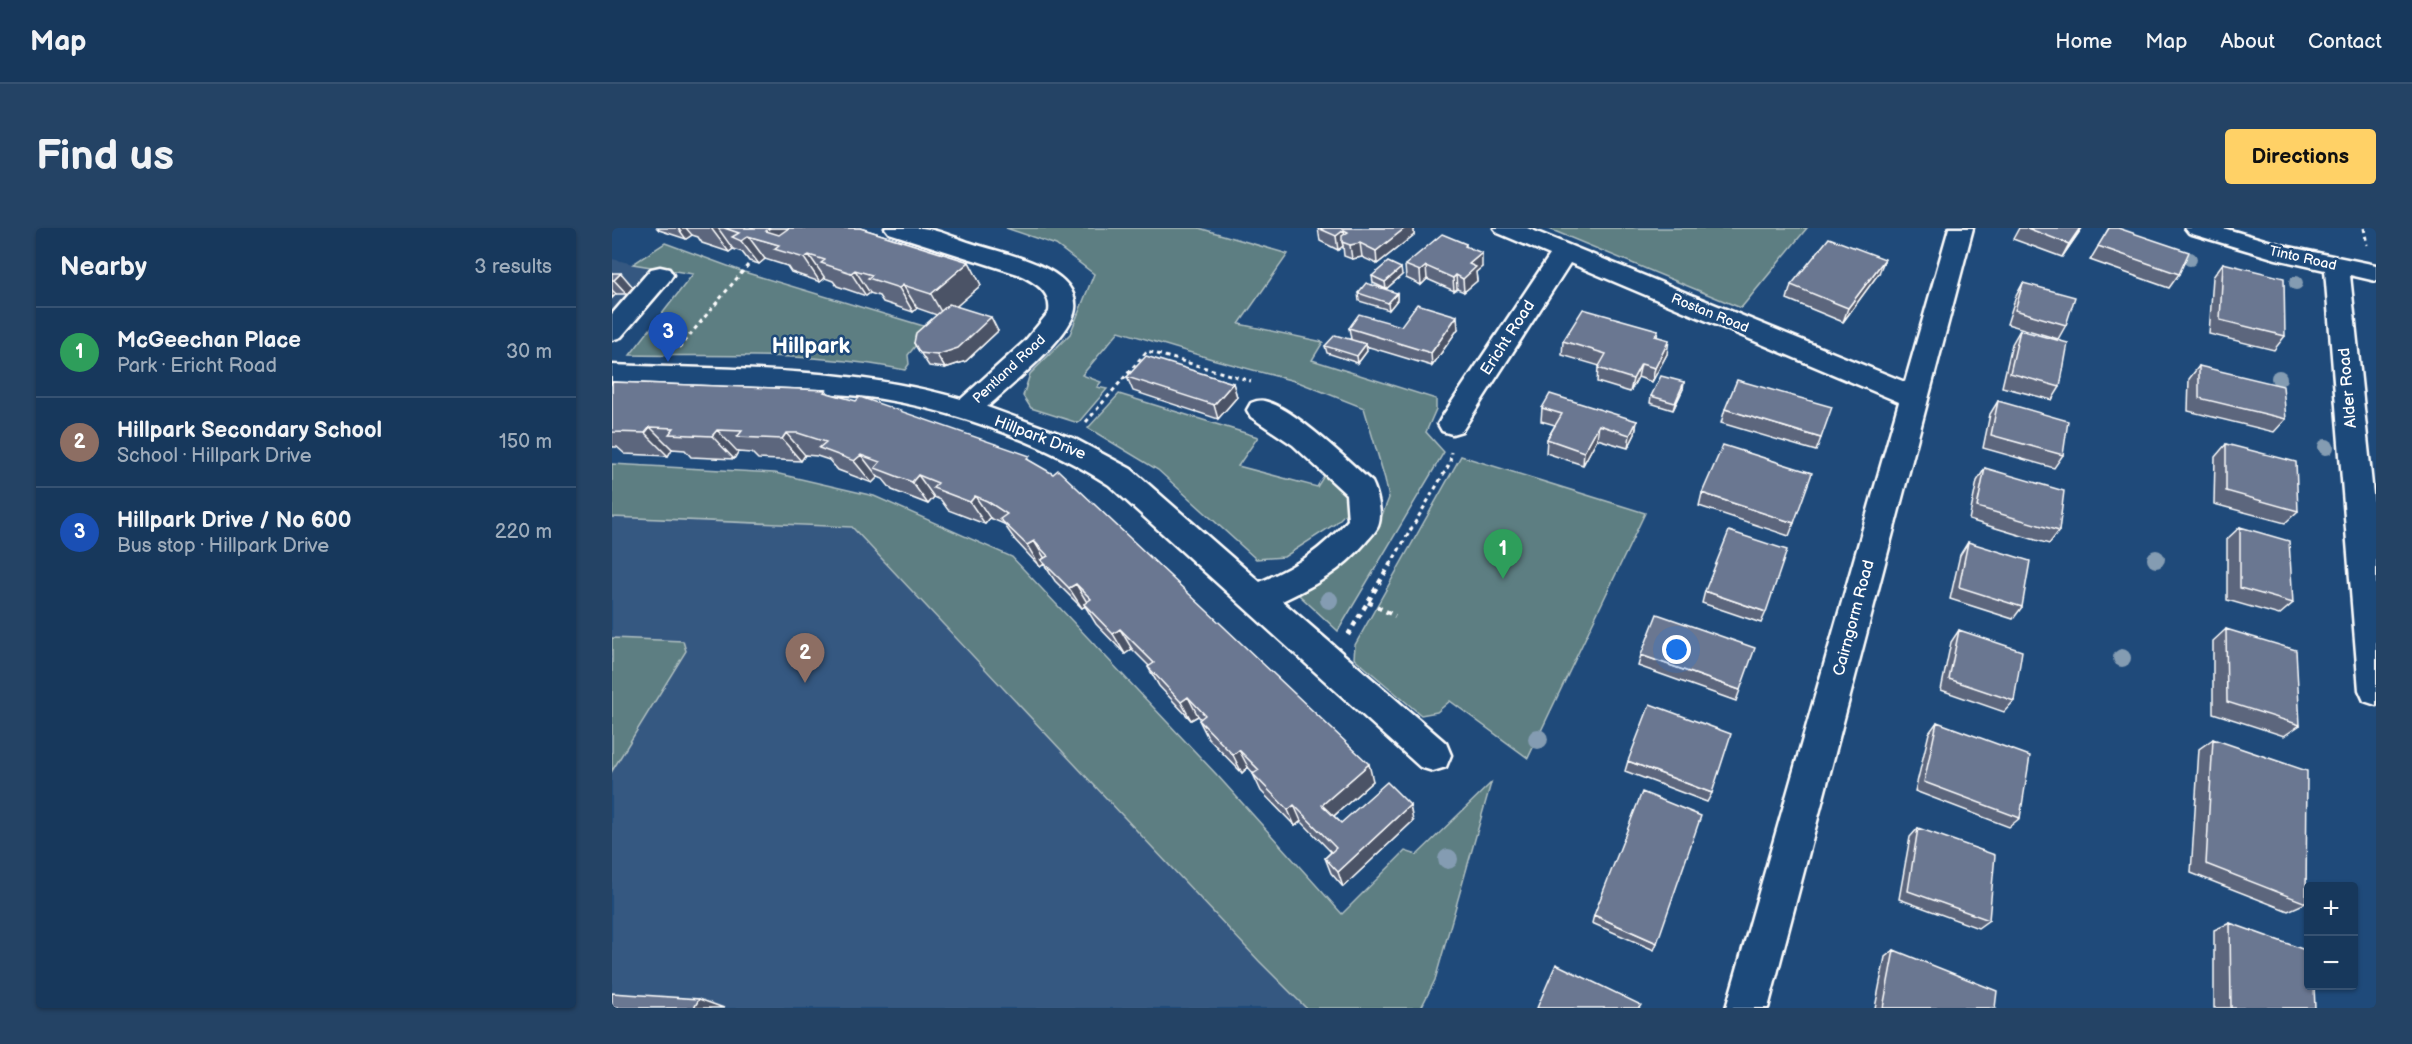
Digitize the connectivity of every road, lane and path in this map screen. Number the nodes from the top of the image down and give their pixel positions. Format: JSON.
{"nodes":[{"id":1,"x":897,"y":228,"type":"edge"},
{"id":2,"x":1506,"y":228,"type":"edge"},
{"id":3,"x":1961,"y":228,"type":"edge"},
{"id":4,"x":2198,"y":228,"type":"edge"},
{"id":5,"x":1564,"y":253,"type":"junction"},
{"id":6,"x":748,"y":265,"type":"edge"},
{"id":7,"x":2337,"y":267,"type":"junction"},
{"id":8,"x":2376,"y":273,"type":"edge"},
{"id":9,"x":660,"y":275,"type":"dead end"},
{"id":10,"x":612,"y":331,"type":"edge"},
{"id":11,"x":612,"y":374,"type":"edge"},
{"id":12,"x":656,"y":376,"type":"junction"},
{"id":13,"x":1915,"y":397,"type":"junction"},
{"id":14,"x":966,"y":410,"type":"junction"},
{"id":15,"x":1261,"y":410,"type":"joint"},
{"id":16,"x":1452,"y":424,"type":"joint"},
{"id":17,"x":1065,"y":445,"type":"junction"},
{"id":18,"x":1256,"y":598,"type":"junction"},
{"id":19,"x":1368,"y":602,"type":"junction"},
{"id":20,"x":1395,"y":616,"type":"dead end"},
{"id":21,"x":1351,"y":630,"type":"dead end"},
{"id":22,"x":2376,"y":690,"type":"edge"},
{"id":23,"x":1433,"y":755,"type":"dead end"},
{"id":24,"x":1747,"y":1008,"type":"edge"}],
"edges":[{"from":1,"to":14,"type":"street","name":"Pentland Road"},
{"from":2,"to":5,"type":"street","name":"Rostan Road"},
{"from":3,"to":13,"type":"street","name":"Cairngorm Road"},
{"from":4,"to":7,"type":"street","name":"Tinto Road"},
{"from":5,"to":13,"type":"street","name":"Rostan Road"},
{"from":5,"to":16,"type":"street","name":"Ericht Road"},
{"from":6,"to":12,"type":"path"},
{"from":7,"to":8,"type":"street","name":"Tinto Road"},
{"from":7,"to":22,"type":"street","name":"Alder Road"},
{"from":9,"to":10,"type":"street"},
{"from":11,"to":12,"type":"street","name":"Hillpark Drive"},
{"from":12,"to":14,"type":"street","name":"Hillpark Drive"},
{"from":13,"to":24,"type":"street","name":"Cairngorm Road"},
{"from":14,"to":17,"type":"street","name":"Hillpark Drive"},
{"from":15,"to":17,"type":"path"},
{"from":15,"to":18,"type":"street"},
{"from":16,"to":19,"type":"path"},
{"from":17,"to":18,"type":"street","name":"Hillpark Drive"},
{"from":18,"to":23,"type":"street","name":"Hillpark Drive"},
{"from":19,"to":20,"type":"path"},
{"from":19,"to":21,"type":"path"}]}
